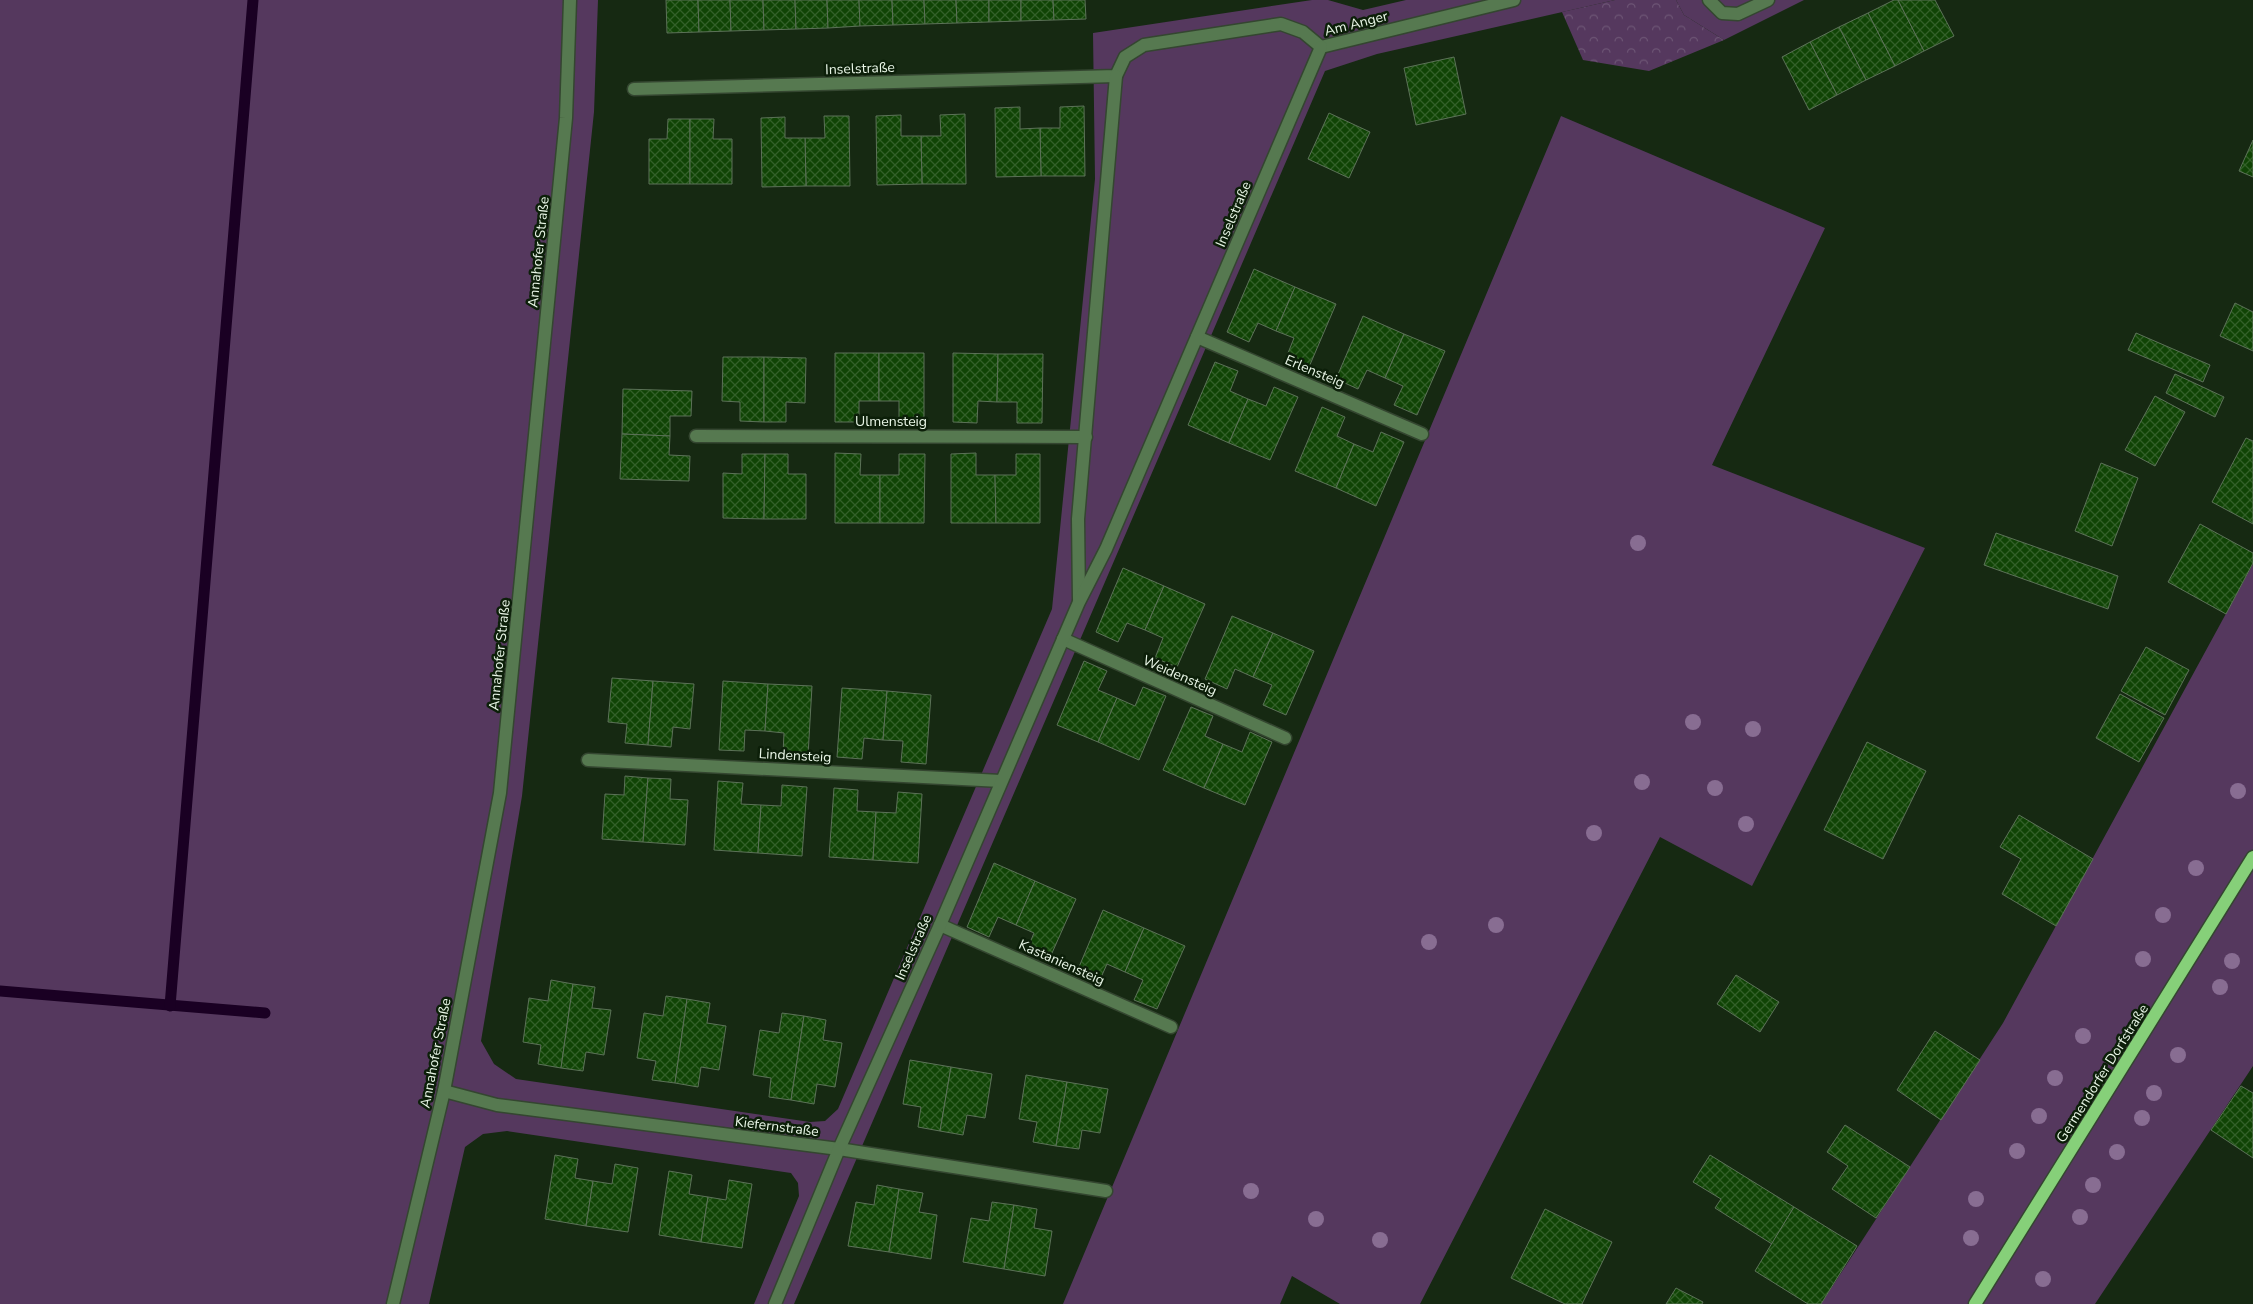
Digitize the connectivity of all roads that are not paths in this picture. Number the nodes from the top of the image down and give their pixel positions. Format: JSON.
{"nodes":[{"id":1,"x":570,"y":0,"type":"edge"},
{"id":2,"x":1514,"y":0,"type":"edge"},
{"id":3,"x":1709,"y":0,"type":"edge"},
{"id":4,"x":1768,"y":0,"type":"edge"},
{"id":5,"x":1321,"y":47,"type":"junction"},
{"id":6,"x":1116,"y":76,"type":"junction"},
{"id":7,"x":634,"y":90,"type":"dead end"},
{"id":8,"x":1197,"y":337,"type":"junction"},
{"id":9,"x":1422,"y":434,"type":"dead end"},
{"id":10,"x":696,"y":436,"type":"dead end"},
{"id":11,"x":1086,"y":437,"type":"junction"},
{"id":12,"x":1079,"y":602,"type":"junction"},
{"id":13,"x":1063,"y":639,"type":"junction"},
{"id":14,"x":1285,"y":738,"type":"dead end"},
{"id":15,"x":588,"y":760,"type":"dead end"},
{"id":16,"x":1001,"y":781,"type":"junction"},
{"id":17,"x":2253,"y":857,"type":"edge"},
{"id":18,"x":940,"y":924,"type":"junction"},
{"id":19,"x":1171,"y":1027,"type":"dead end"},
{"id":20,"x":444,"y":1091,"type":"junction"},
{"id":21,"x":839,"y":1149,"type":"junction"},
{"id":22,"x":1106,"y":1190,"type":"dead end"},
{"id":23,"x":393,"y":1304,"type":"edge"},
{"id":24,"x":775,"y":1304,"type":"edge"},
{"id":25,"x":1975,"y":1304,"type":"edge"}],
"edges":[{"from":1,"to":20,"type":"street","name":"Annahofer Straße"},
{"from":2,"to":5,"type":"street","name":"Am Anger"},
{"from":3,"to":4,"type":"street"},
{"from":5,"to":6,"type":"street","name":"Inselstraße"},
{"from":5,"to":8,"type":"street","name":"Inselstraße"},
{"from":6,"to":7,"type":"street","name":"Inselstraße"},
{"from":6,"to":11,"type":"street","name":"Inselstraße"},
{"from":8,"to":9,"type":"street","name":"Erlensteig"},
{"from":8,"to":12,"type":"street","name":"Inselstraße"},
{"from":10,"to":11,"type":"street","name":"Ulmensteig"},
{"from":11,"to":12,"type":"street","name":"Inselstraße"},
{"from":12,"to":13,"type":"street","name":"Inselstraße"},
{"from":13,"to":14,"type":"street","name":"Weidensteig"},
{"from":13,"to":16,"type":"street","name":"Inselstraße"},
{"from":15,"to":16,"type":"street","name":"Lindensteig"},
{"from":16,"to":18,"type":"street","name":"Inselstraße"},
{"from":17,"to":25,"type":"main road","name":"Germendorfer Dorfstraße"},
{"from":18,"to":19,"type":"street","name":"Kastaniensteig"},
{"from":18,"to":21,"type":"street","name":"Inselstraße"},
{"from":20,"to":21,"type":"street","name":"Kiefernstraße"},
{"from":20,"to":23,"type":"street","name":"Annahofer Straße"},
{"from":21,"to":22,"type":"street","name":"Kiefernstraße"},
{"from":21,"to":24,"type":"street","name":"Inselstraße"}]}
